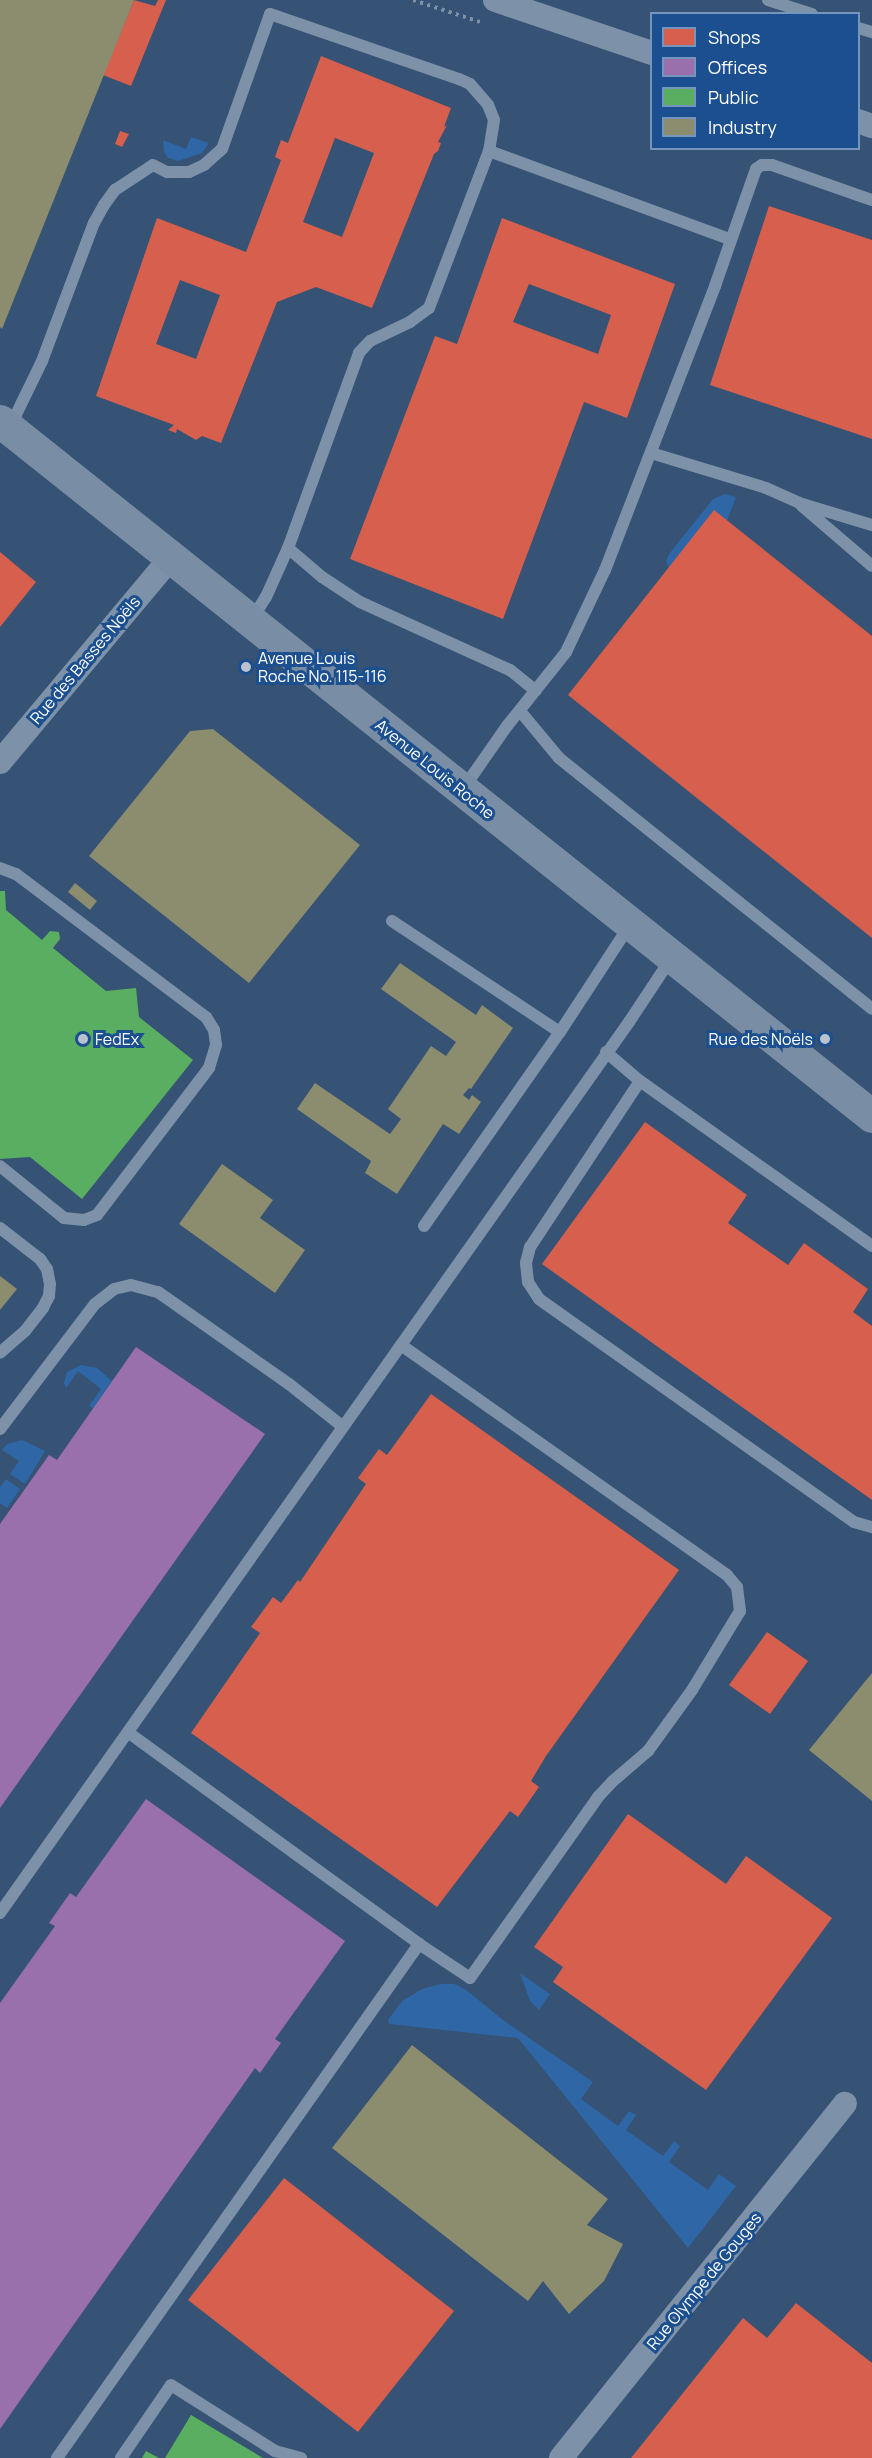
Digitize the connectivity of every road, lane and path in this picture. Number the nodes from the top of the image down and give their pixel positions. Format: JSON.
{"nodes":[{"id":1,"x":495,"y":0,"type":"edge"},
{"id":2,"x":768,"y":0,"type":"edge"},
{"id":3,"x":806,"y":12,"type":"edge"},
{"id":4,"x":650,"y":52,"type":"edge"},
{"id":5,"x":489,"y":151,"type":"junction"},
{"id":6,"x":872,"y":200,"type":"edge"},
{"id":7,"x":730,"y":240,"type":"junction"},
{"id":8,"x":5,"y":425,"type":"edge"},
{"id":9,"x":651,"y":453,"type":"junction"},
{"id":10,"x":799,"y":503,"type":"junction"},
{"id":11,"x":872,"y":525,"type":"edge"},
{"id":12,"x":288,"y":548,"type":"junction"},
{"id":13,"x":170,"y":559,"type":"junction"},
{"id":14,"x":872,"y":566,"type":"edge"},
{"id":15,"x":251,"y":622,"type":"junction"},
{"id":16,"x":536,"y":691,"type":"junction"},
{"id":17,"x":520,"y":711,"type":"junction"},
{"id":18,"x":0,"y":762,"type":"edge"},
{"id":19,"x":462,"y":791,"type":"junction"},
{"id":20,"x":0,"y":868,"type":"edge"},
{"id":21,"x":392,"y":921,"type":"dead end"},
{"id":22,"x":630,"y":925,"type":"junction"},
{"id":23,"x":672,"y":956,"type":"junction"},
{"id":24,"x":872,"y":1009,"type":"edge"},
{"id":25,"x":560,"y":1032,"type":"junction"},
{"id":26,"x":606,"y":1052,"type":"junction"},
{"id":27,"x":640,"y":1081,"type":"junction"},
{"id":28,"x":872,"y":1116,"type":"edge"},
{"id":29,"x":0,"y":1167,"type":"edge"},
{"id":30,"x":424,"y":1226,"type":"dead end"},
{"id":31,"x":0,"y":1228,"type":"edge"},
{"id":32,"x":872,"y":1246,"type":"edge"},
{"id":33,"x":401,"y":1345,"type":"junction"},
{"id":34,"x":0,"y":1353,"type":"edge"},
{"id":35,"x":342,"y":1426,"type":"junction"},
{"id":36,"x":0,"y":1429,"type":"edge"},
{"id":37,"x":872,"y":1527,"type":"edge"},
{"id":38,"x":129,"y":1733,"type":"junction"},
{"id":39,"x":0,"y":1913,"type":"edge"},
{"id":40,"x":419,"y":1944,"type":"junction"},
{"id":41,"x":845,"y":2104,"type":"dead end"},
{"id":42,"x":57,"y":2458,"type":"edge"},
{"id":43,"x":121,"y":2458,"type":"edge"},
{"id":44,"x":301,"y":2458,"type":"edge"},
{"id":45,"x":561,"y":2458,"type":"edge"}],
"edges":[{"from":1,"to":4,"type":"street"},
{"from":2,"to":3,"type":"lane"},
{"from":5,"to":7,"type":"lane"},
{"from":5,"to":8,"type":"lane"},
{"from":5,"to":12,"type":"lane"},
{"from":6,"to":7,"type":"lane"},
{"from":7,"to":9,"type":"lane"},
{"from":8,"to":13,"type":"main road","name":"Avenue Louis Roche"},
{"from":9,"to":10,"type":"lane"},
{"from":9,"to":16,"type":"lane"},
{"from":10,"to":11,"type":"lane"},
{"from":10,"to":14,"type":"lane"},
{"from":12,"to":15,"type":"lane"},
{"from":12,"to":16,"type":"lane"},
{"from":13,"to":15,"type":"main road","name":"Avenue Louis Roche"},
{"from":13,"to":18,"type":"street","name":"Rue des Basses Noëls"},
{"from":15,"to":19,"type":"main road","name":"Avenue Louis Roche"},
{"from":16,"to":17,"type":"lane"},
{"from":17,"to":19,"type":"lane"},
{"from":17,"to":24,"type":"lane"},
{"from":19,"to":22,"type":"main road","name":"Avenue Louis Roche"},
{"from":20,"to":29,"type":"lane"},
{"from":21,"to":25,"type":"lane"},
{"from":22,"to":23,"type":"main road","name":"Avenue Louis Roche"},
{"from":22,"to":25,"type":"lane"},
{"from":23,"to":26,"type":"lane"},
{"from":23,"to":28,"type":"main road","name":"Avenue Louis Roche"},
{"from":25,"to":30,"type":"lane"},
{"from":26,"to":27,"type":"lane"},
{"from":26,"to":33,"type":"lane"},
{"from":27,"to":32,"type":"lane"},
{"from":27,"to":37,"type":"lane"},
{"from":31,"to":34,"type":"lane"},
{"from":33,"to":35,"type":"lane"},
{"from":33,"to":40,"type":"lane"},
{"from":35,"to":36,"type":"lane"},
{"from":35,"to":38,"type":"lane"},
{"from":38,"to":39,"type":"lane"},
{"from":38,"to":40,"type":"lane"},
{"from":40,"to":42,"type":"lane"},
{"from":41,"to":45,"type":"street","name":"Rue Olympe de Gouges"},
{"from":43,"to":44,"type":"lane"}]}
